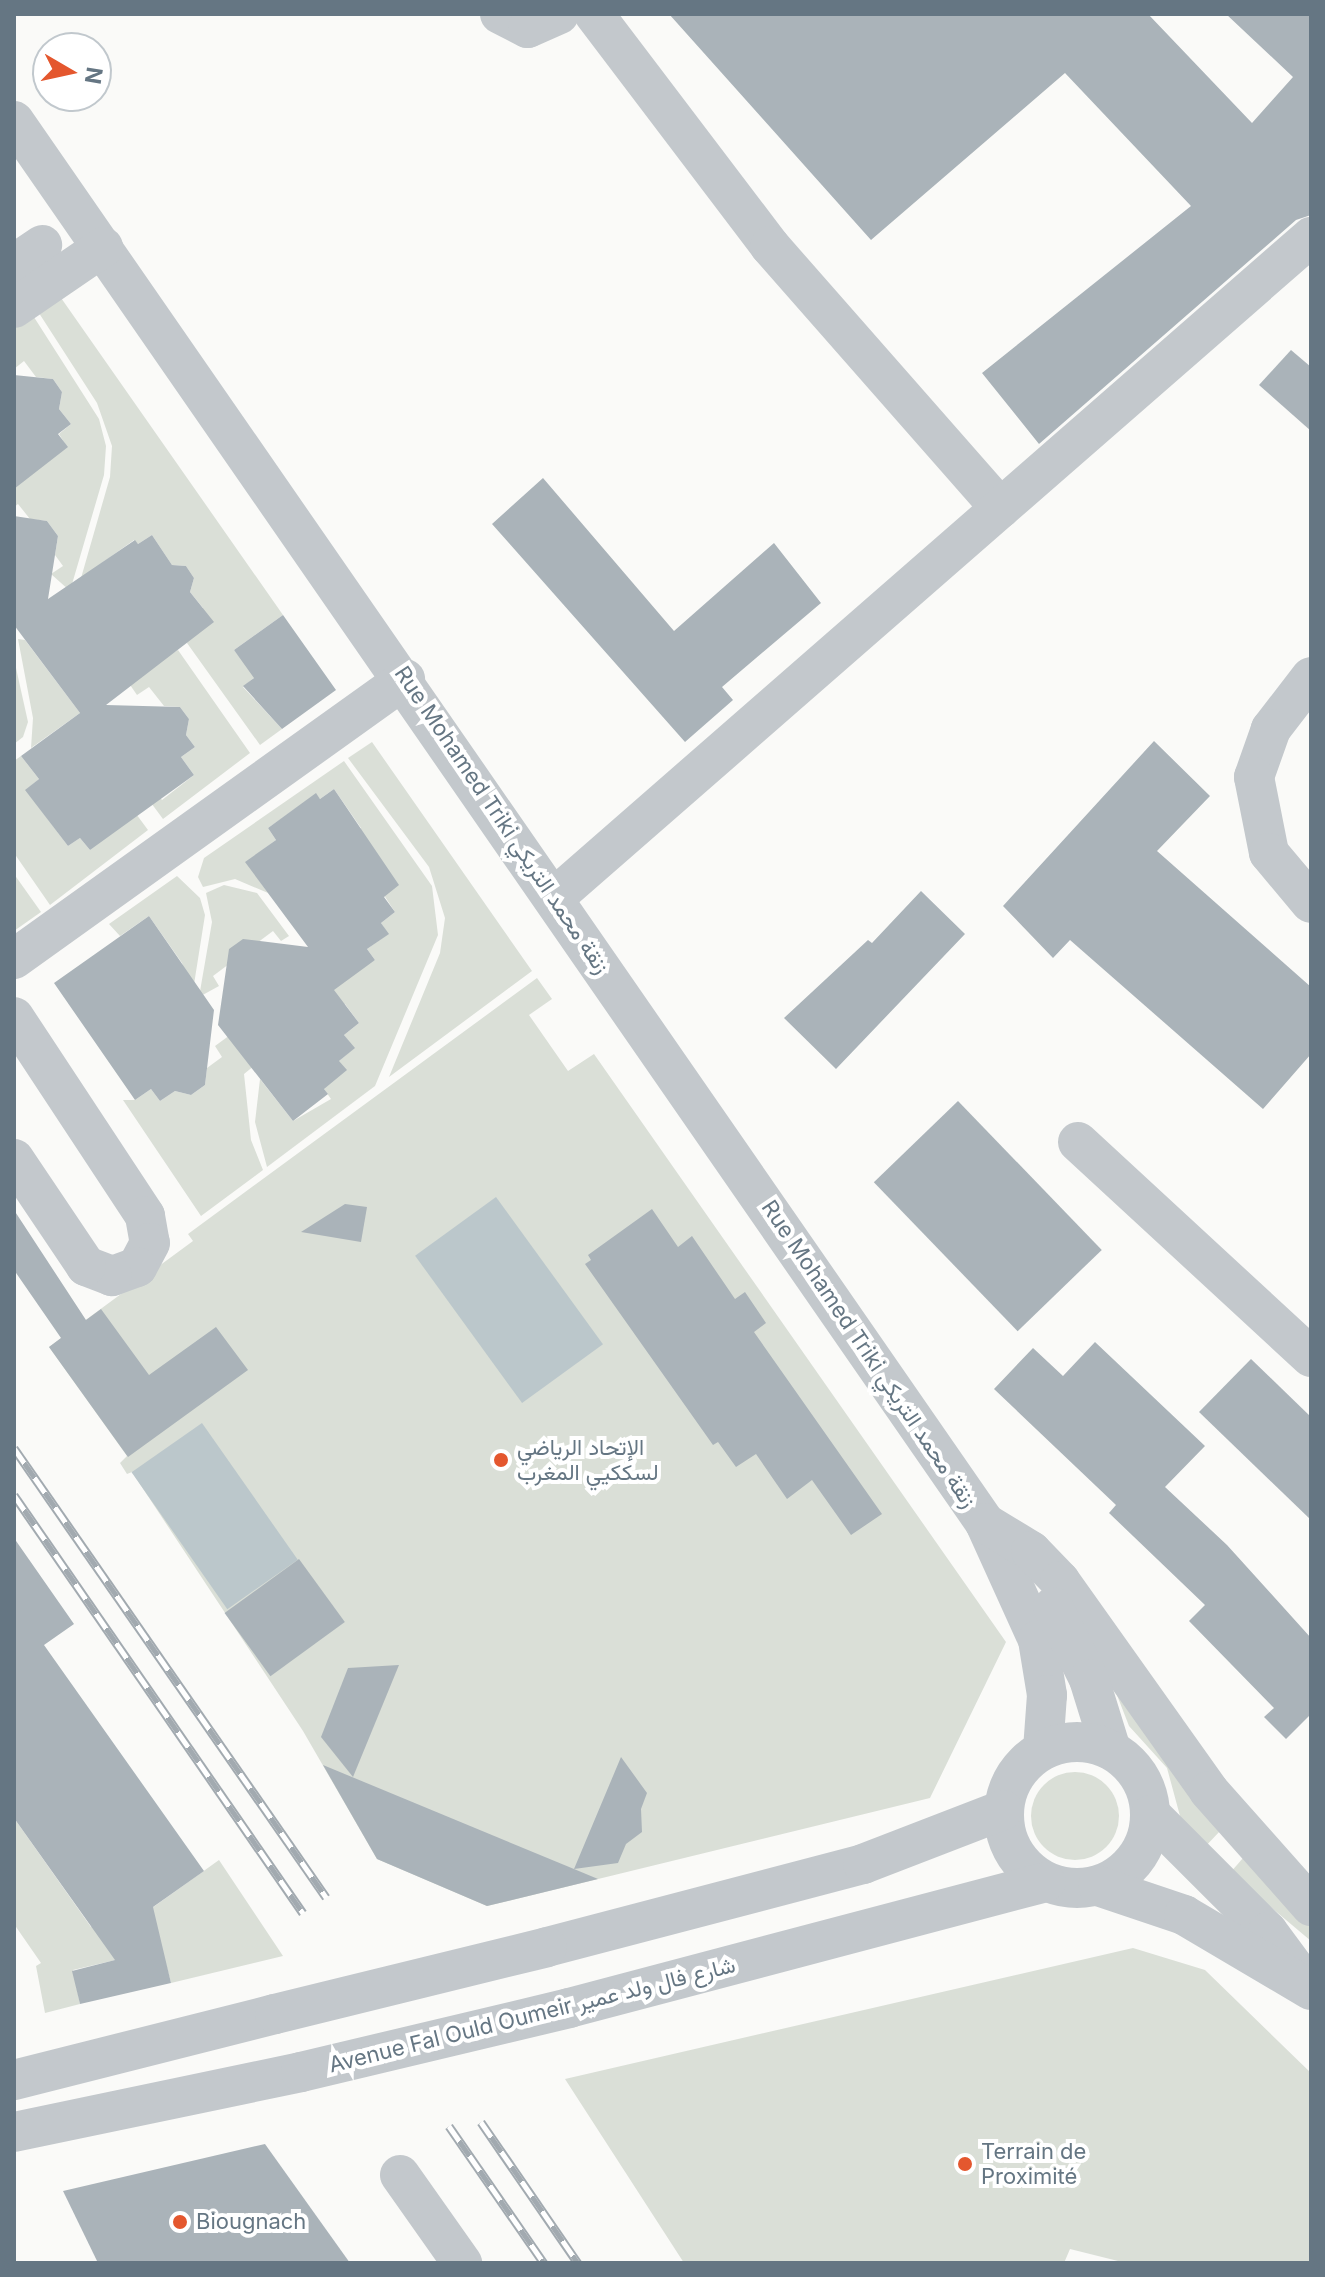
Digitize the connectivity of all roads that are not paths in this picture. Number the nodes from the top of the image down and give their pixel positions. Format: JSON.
{"nodes":[{"id":1,"x":500,"y":14,"type":"edge"},
{"id":2,"x":559,"y":14,"type":"edge"},
{"id":3,"x":594,"y":14,"type":"edge"},
{"id":4,"x":14,"y":121,"type":"edge"},
{"id":5,"x":1311,"y":237,"type":"edge"},
{"id":6,"x":103,"y":247,"type":"junction"},
{"id":7,"x":14,"y":308,"type":"edge"},
{"id":8,"x":1000,"y":508,"type":"junction"},
{"id":9,"x":1311,"y":677,"type":"edge"},
{"id":10,"x":405,"y":679,"type":"junction"},
{"id":11,"x":555,"y":897,"type":"junction"},
{"id":12,"x":1311,"y":903,"type":"edge"},
{"id":13,"x":14,"y":959,"type":"edge"},
{"id":14,"x":14,"y":1017,"type":"edge"},
{"id":15,"x":1078,"y":1142,"type":"dead end"},
{"id":16,"x":14,"y":1159,"type":"edge"},
{"id":17,"x":1311,"y":1357,"type":"edge"},
{"id":18,"x":985,"y":1523,"type":"junction"},
{"id":19,"x":1043,"y":1750,"type":"junction"},
{"id":20,"x":1111,"y":1750,"type":"junction"},
{"id":21,"x":1003,"y":1810,"type":"junction"},
{"id":22,"x":1151,"y":1815,"type":"junction"},
{"id":23,"x":1046,"y":1882,"type":"junction"},
{"id":24,"x":1098,"y":1886,"type":"junction"},
{"id":25,"x":1311,"y":1906,"type":"edge"},
{"id":26,"x":1307,"y":1987,"type":"edge"},
{"id":27,"x":14,"y":2080,"type":"edge"},
{"id":28,"x":14,"y":2132,"type":"edge"},
{"id":29,"x":400,"y":2175,"type":"dead end"},
{"id":30,"x":462,"y":2263,"type":"edge"}],
"edges":[{"from":1,"to":2,"type":"street"},
{"from":3,"to":8,"type":"street"},
{"from":4,"to":6,"type":"street","name":"Rue Mohamed Triki زنقة محمد التريكي"},
{"from":5,"to":8,"type":"street"},
{"from":6,"to":7,"type":"street"},
{"from":6,"to":10,"type":"street","name":"Rue Mohamed Triki زنقة محمد التريكي"},
{"from":8,"to":11,"type":"street"},
{"from":9,"to":12,"type":"street"},
{"from":10,"to":11,"type":"street","name":"Rue Mohamed Triki زنقة محمد التريكي"},
{"from":10,"to":13,"type":"street"},
{"from":11,"to":18,"type":"street","name":"Rue Mohamed Triki زنقة محمد التريكي"},
{"from":14,"to":16,"type":"street"},
{"from":15,"to":17,"type":"street"},
{"from":18,"to":19,"type":"street","name":"Rue Mohamed Triki زنقة محمد التريكي"},
{"from":18,"to":20,"type":"street","name":"Rue Mohamed Triki زنقة محمد التريكي"},
{"from":18,"to":25,"type":"street"},
{"from":19,"to":20,"type":"street"},
{"from":19,"to":21,"type":"street"},
{"from":20,"to":22,"type":"street"},
{"from":21,"to":23,"type":"street"},
{"from":21,"to":27,"type":"street","bridge":true},
{"from":22,"to":24,"type":"street"},
{"from":22,"to":26,"type":"street"},
{"from":23,"to":24,"type":"street","name":"Avenue Fal Ould Oumeir شارع فال ولد عمير"},
{"from":23,"to":28,"type":"street","name":"Avenue Fal Ould Oumeir شارع فال ولد عمير","bridge":true},
{"from":24,"to":26,"type":"street","name":"Avenue Fal Ould Oumeir شارع فال ولد عمير"},
{"from":29,"to":30,"type":"street"}]}
